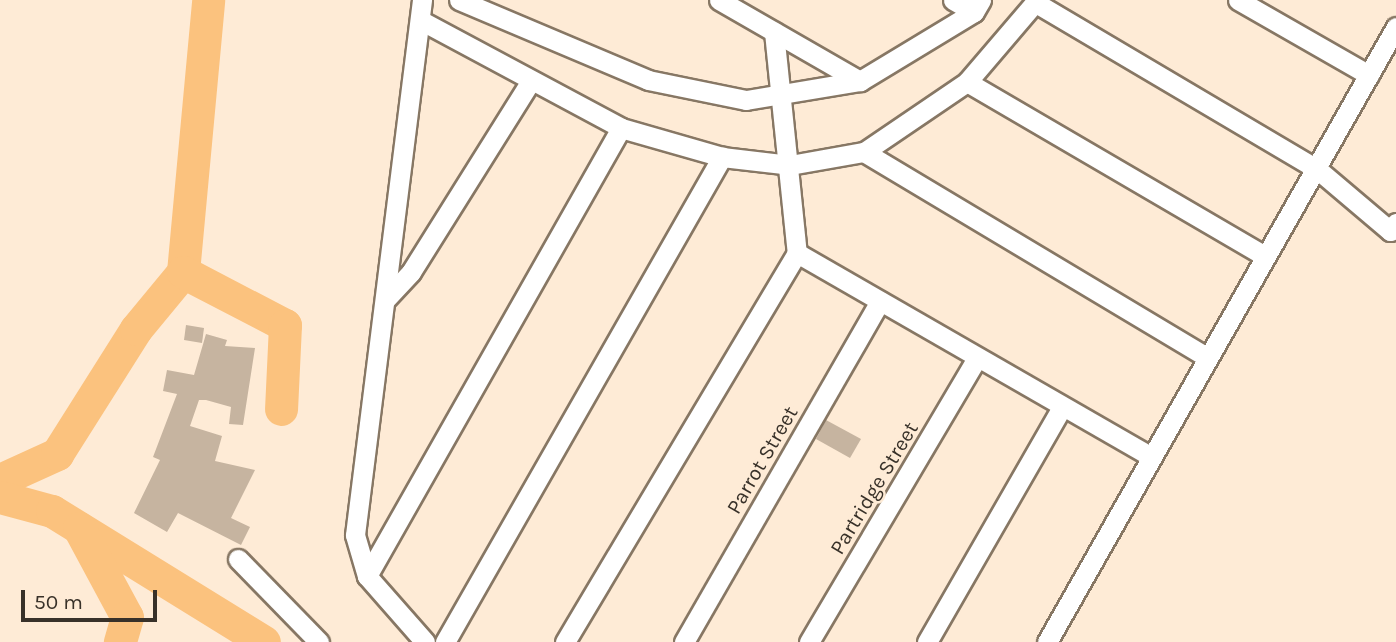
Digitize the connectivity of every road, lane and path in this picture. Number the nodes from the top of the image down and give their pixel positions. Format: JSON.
{"nodes":[{"id":1,"x":459,"y":0,"type":"edge"},
{"id":2,"x":719,"y":0,"type":"edge"},
{"id":3,"x":953,"y":0,"type":"edge"},
{"id":4,"x":1238,"y":0,"type":"edge"},
{"id":5,"x":1036,"y":1,"type":"edge"},
{"id":6,"x":977,"y":6,"type":"edge"},
{"id":7,"x":421,"y":10,"type":"edge"},
{"id":8,"x":1396,"y":27,"type":"edge"},
{"id":9,"x":774,"y":32,"type":"junction"},
{"id":10,"x":1369,"y":75,"type":"junction"},
{"id":11,"x":531,"y":81,"type":"junction"},
{"id":12,"x":860,"y":81,"type":"junction"},
{"id":13,"x":967,"y":82,"type":"junction"},
{"id":14,"x":780,"y":99,"type":"junction"},
{"id":15,"x":621,"y":128,"type":"junction"},
{"id":16,"x":864,"y":152,"type":"junction"},
{"id":17,"x":722,"y":157,"type":"junction"},
{"id":18,"x":790,"y":165,"type":"junction"},
{"id":19,"x":1317,"y":169,"type":"junction"},
{"id":20,"x":1396,"y":223,"type":"edge"},
{"id":21,"x":797,"y":253,"type":"junction"},
{"id":22,"x":1265,"y":257,"type":"junction"},
{"id":23,"x":385,"y":300,"type":"junction"},
{"id":24,"x":880,"y":301,"type":"junction"},
{"id":25,"x":977,"y":358,"type":"junction"},
{"id":26,"x":1208,"y":358,"type":"junction"},
{"id":27,"x":1062,"y":407,"type":"junction"},
{"id":28,"x":1152,"y":457,"type":"junction"},
{"id":29,"x":238,"y":559,"type":"dead end"},
{"id":30,"x":367,"y":576,"type":"junction"},
{"id":31,"x":319,"y":642,"type":"edge"},
{"id":32,"x":425,"y":642,"type":"edge"},
{"id":33,"x":445,"y":642,"type":"edge"},
{"id":34,"x":565,"y":642,"type":"edge"},
{"id":35,"x":684,"y":642,"type":"edge"},
{"id":36,"x":809,"y":642,"type":"edge"},
{"id":37,"x":927,"y":642,"type":"edge"},
{"id":38,"x":1047,"y":642,"type":"edge"}],
"edges":[{"from":1,"to":14,"type":"street"},
{"from":2,"to":9,"type":"street"},
{"from":3,"to":6,"type":"street"},
{"from":4,"to":10,"type":"street"},
{"from":5,"to":13,"type":"street"},
{"from":5,"to":19,"type":"street"},
{"from":6,"to":12,"type":"street"},
{"from":7,"to":11,"type":"street"},
{"from":7,"to":23,"type":"street"},
{"from":8,"to":10,"type":"street"},
{"from":9,"to":12,"type":"street"},
{"from":9,"to":14,"type":"street"},
{"from":10,"to":19,"type":"street"},
{"from":11,"to":15,"type":"street"},
{"from":11,"to":23,"type":"street"},
{"from":12,"to":14,"type":"street"},
{"from":13,"to":16,"type":"street"},
{"from":13,"to":22,"type":"street"},
{"from":14,"to":18,"type":"street"},
{"from":15,"to":17,"type":"street"},
{"from":15,"to":30,"type":"street"},
{"from":16,"to":18,"type":"street"},
{"from":16,"to":26,"type":"street"},
{"from":17,"to":18,"type":"street"},
{"from":17,"to":33,"type":"street"},
{"from":18,"to":21,"type":"street"},
{"from":19,"to":20,"type":"street"},
{"from":19,"to":22,"type":"street"},
{"from":21,"to":24,"type":"street"},
{"from":21,"to":34,"type":"street"},
{"from":22,"to":26,"type":"street"},
{"from":23,"to":30,"type":"street"},
{"from":24,"to":25,"type":"street"},
{"from":24,"to":35,"type":"street","name":"Parrot Street"},
{"from":25,"to":27,"type":"street"},
{"from":25,"to":36,"type":"street","name":"Partridge Street"},
{"from":26,"to":28,"type":"street"},
{"from":27,"to":28,"type":"street"},
{"from":27,"to":37,"type":"street"},
{"from":28,"to":38,"type":"street"},
{"from":29,"to":31,"type":"street"},
{"from":30,"to":32,"type":"street"}]}
